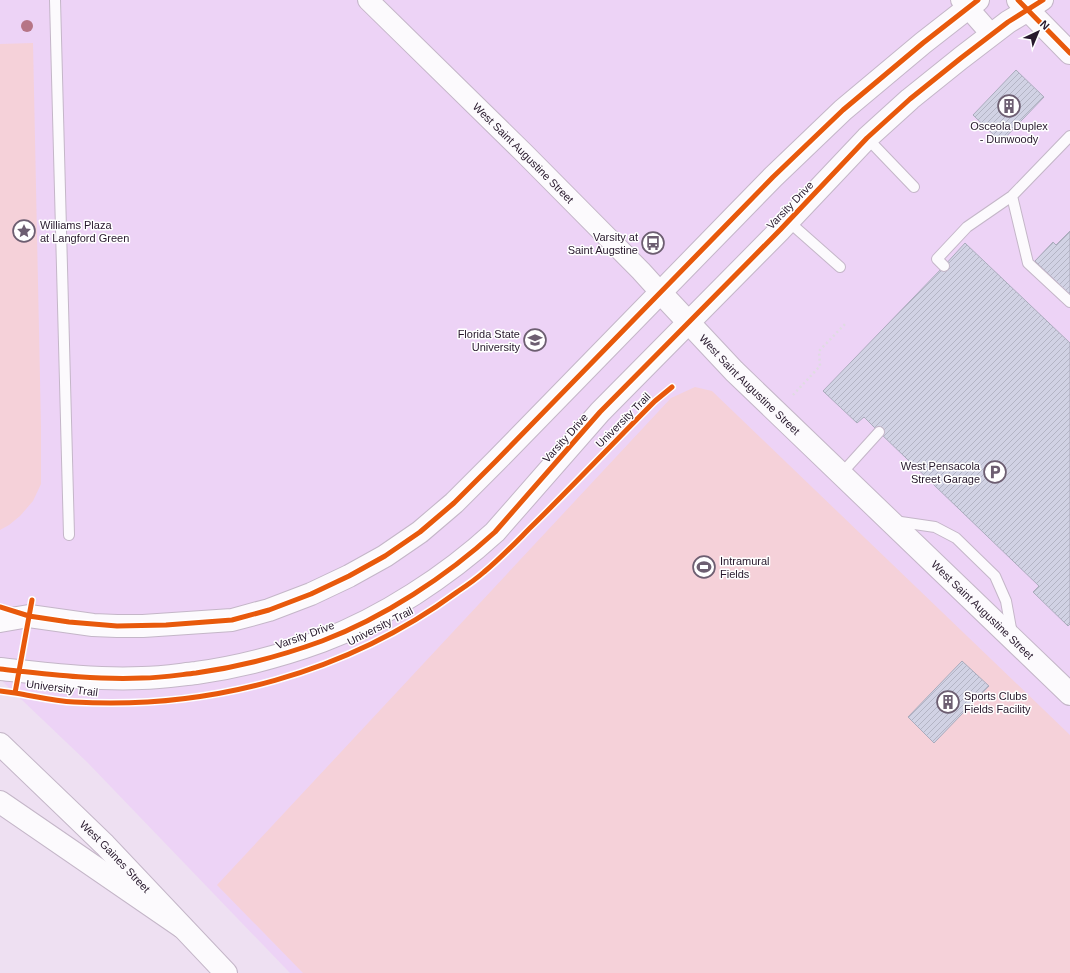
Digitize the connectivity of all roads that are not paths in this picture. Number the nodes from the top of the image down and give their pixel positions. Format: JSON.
{"nodes":[{"id":1,"x":55,"y":0,"type":"edge"},
{"id":2,"x":368,"y":0,"type":"edge"},
{"id":3,"x":969,"y":3,"type":"edge"},
{"id":4,"x":1030,"y":3,"type":"edge"},
{"id":5,"x":991,"y":34,"type":"junction"},
{"id":6,"x":1070,"y":53,"type":"edge"},
{"id":7,"x":1070,"y":136,"type":"edge"},
{"id":8,"x":867,"y":138,"type":"junction"},
{"id":9,"x":914,"y":187,"type":"dead end"},
{"id":10,"x":1012,"y":196,"type":"junction"},
{"id":11,"x":788,"y":221,"type":"junction"},
{"id":12,"x":944,"y":266,"type":"dead end"},
{"id":13,"x":840,"y":267,"type":"dead end"},
{"id":14,"x":660,"y":292,"type":"junction"},
{"id":15,"x":1070,"y":302,"type":"edge"},
{"id":16,"x":688,"y":322,"type":"junction"},
{"id":17,"x":880,"y":432,"type":"dead end"},
{"id":18,"x":841,"y":474,"type":"junction"},
{"id":19,"x":889,"y":520,"type":"junction"},
{"id":20,"x":69,"y":535,"type":"dead end"},
{"id":21,"x":0,"y":608,"type":"edge"},
{"id":22,"x":29,"y":616,"type":"junction"},
{"id":23,"x":0,"y":621,"type":"edge"},
{"id":24,"x":1012,"y":639,"type":"junction"},
{"id":25,"x":0,"y":669,"type":"edge"},
{"id":26,"x":1068,"y":690,"type":"edge"},
{"id":27,"x":0,"y":744,"type":"edge"},
{"id":28,"x":0,"y":802,"type":"edge"},
{"id":29,"x":182,"y":927,"type":"junction"},
{"id":30,"x":226,"y":973,"type":"edge"}],
"edges":[{"from":1,"to":20,"type":"lane"},
{"from":2,"to":14,"type":"street","name":"West Saint Augustine Street"},
{"from":3,"to":5,"type":"street"},
{"from":3,"to":14,"type":"main road"},
{"from":4,"to":5,"type":"main road","name":"Varsity Drive"},
{"from":4,"to":6,"type":"main road"},
{"from":5,"to":8,"type":"main road","name":"Varsity Drive"},
{"from":7,"to":10,"type":"lane"},
{"from":8,"to":9,"type":"lane"},
{"from":8,"to":11,"type":"main road","name":"Varsity Drive"},
{"from":10,"to":12,"type":"lane"},
{"from":10,"to":15,"type":"lane"},
{"from":11,"to":13,"type":"lane"},
{"from":11,"to":16,"type":"main road","name":"Varsity Drive"},
{"from":14,"to":16,"type":"main road","name":"West Saint Augustine Street"},
{"from":14,"to":22,"type":"main road"},
{"from":16,"to":18,"type":"main road","name":"West Saint Augustine Street"},
{"from":16,"to":25,"type":"main road","name":"Varsity Drive"},
{"from":17,"to":18,"type":"lane"},
{"from":18,"to":19,"type":"main road","name":"West Saint Augustine Street"},
{"from":19,"to":24,"type":"main road","name":"West Saint Augustine Street"},
{"from":19,"to":24,"type":"lane"},
{"from":21,"to":22,"type":"main road"},
{"from":22,"to":23,"type":"main road"},
{"from":24,"to":26,"type":"main road","name":"West Saint Augustine Street"},
{"from":27,"to":29,"type":"main road","name":"West Gaines Street"},
{"from":28,"to":29,"type":"main road"},
{"from":29,"to":30,"type":"main road","name":"West Gaines Street"}]}
